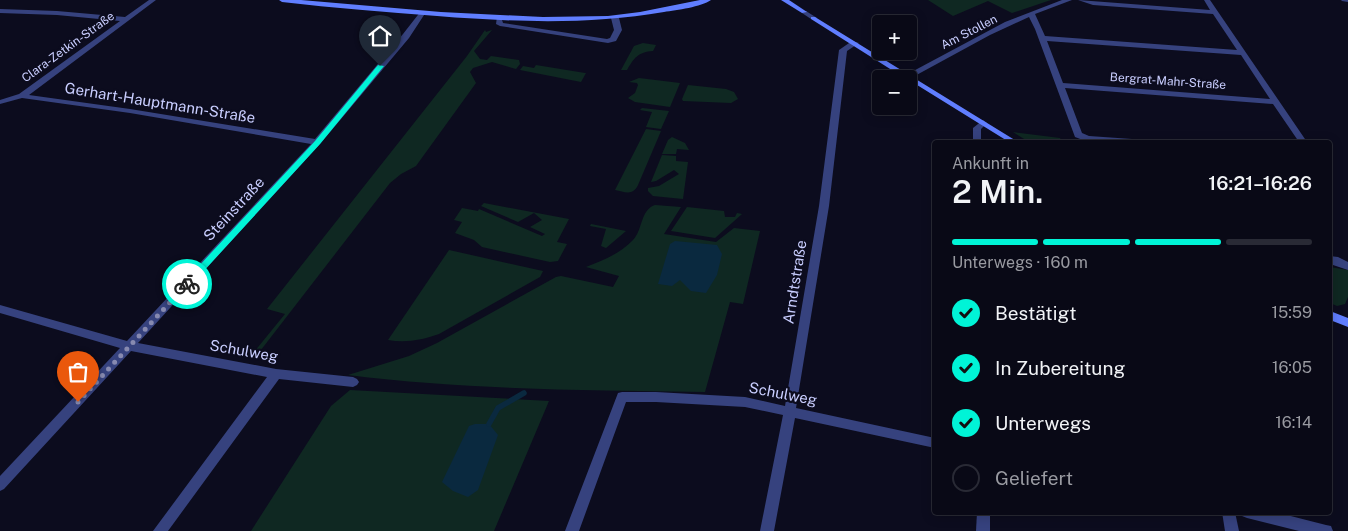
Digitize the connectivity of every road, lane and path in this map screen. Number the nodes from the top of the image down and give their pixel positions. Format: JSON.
{"nodes":[{"id":1,"x":153,"y":0,"type":"edge"},
{"id":2,"x":282,"y":0,"type":"edge"},
{"id":3,"x":708,"y":0,"type":"edge"},
{"id":4,"x":784,"y":0,"type":"edge"},
{"id":5,"x":1069,"y":0,"type":"edge"},
{"id":6,"x":1081,"y":0,"type":"edge"},
{"id":7,"x":1207,"y":0,"type":"edge"},
{"id":8,"x":1344,"y":0,"type":"edge"},
{"id":9,"x":1348,"y":0,"type":"edge"},
{"id":10,"x":0,"y":11,"type":"edge"},
{"id":11,"x":423,"y":12,"type":"junction"},
{"id":12,"x":1214,"y":12,"type":"junction"},
{"id":13,"x":1031,"y":14,"type":"junction"},
{"id":14,"x":499,"y":18,"type":"junction"},
{"id":15,"x":615,"y":18,"type":"junction"},
{"id":16,"x":125,"y":19,"type":"junction"},
{"id":17,"x":1042,"y":38,"type":"junction"},
{"id":18,"x":855,"y":43,"type":"junction"},
{"id":19,"x":1242,"y":53,"type":"junction"},
{"id":20,"x":898,"y":70,"type":"edge"},
{"id":21,"x":917,"y":71,"type":"edge"},
{"id":22,"x":917,"y":82,"type":"edge"},
{"id":23,"x":1059,"y":85,"type":"junction"},
{"id":24,"x":22,"y":96,"type":"junction"},
{"id":25,"x":0,"y":102,"type":"edge"},
{"id":26,"x":1275,"y":102,"type":"junction"},
{"id":27,"x":984,"y":123,"type":"junction"},
{"id":28,"x":977,"y":140,"type":"edge"},
{"id":29,"x":1011,"y":140,"type":"edge"},
{"id":30,"x":1103,"y":140,"type":"edge"},
{"id":31,"x":1301,"y":140,"type":"edge"},
{"id":32,"x":317,"y":142,"type":"junction"},
{"id":33,"x":1332,"y":260,"type":"edge"},
{"id":34,"x":1348,"y":266,"type":"edge"},
{"id":35,"x":0,"y":309,"type":"edge"},
{"id":36,"x":1332,"y":316,"type":"edge"},
{"id":37,"x":1348,"y":323,"type":"edge"},
{"id":38,"x":130,"y":346,"type":"junction"},
{"id":39,"x":276,"y":374,"type":"junction"},
{"id":40,"x":353,"y":382,"type":"dead end"},
{"id":41,"x":790,"y":411,"type":"junction"},
{"id":42,"x":932,"y":442,"type":"edge"},
{"id":43,"x":0,"y":485,"type":"edge"},
{"id":44,"x":984,"y":515,"type":"edge"},
{"id":45,"x":1229,"y":515,"type":"edge"},
{"id":46,"x":1259,"y":515,"type":"edge"},
{"id":47,"x":160,"y":531,"type":"edge"},
{"id":48,"x":572,"y":531,"type":"edge"},
{"id":49,"x":767,"y":531,"type":"edge"},
{"id":50,"x":983,"y":531,"type":"edge"},
{"id":51,"x":1232,"y":531,"type":"edge"},
{"id":52,"x":1326,"y":531,"type":"edge"}],
"edges":[{"from":1,"to":16,"type":"street","name":"Clara-Zetkin-Straße"},
{"from":2,"to":11,"type":"street"},
{"from":3,"to":15,"type":"street"},
{"from":4,"to":18,"type":"street"},
{"from":5,"to":13,"type":"street","name":"Am Stollen"},
{"from":6,"to":12,"type":"street"},
{"from":7,"to":12,"type":"street"},
{"from":8,"to":9,"type":"street"},
{"from":10,"to":16,"type":"street"},
{"from":11,"to":14,"type":"street"},
{"from":11,"to":32,"type":"street","name":"Steinstraße"},
{"from":12,"to":19,"type":"street"},
{"from":13,"to":17,"type":"street"},
{"from":13,"to":21,"type":"street","name":"Am Stollen"},
{"from":14,"to":15,"type":"street"},
{"from":14,"to":15,"type":"street"},
{"from":16,"to":24,"type":"street","name":"Clara-Zetkin-Straße"},
{"from":17,"to":19,"type":"street"},
{"from":17,"to":23,"type":"street"},
{"from":18,"to":20,"type":"street"},
{"from":18,"to":41,"type":"street","name":"Arndtstraße"},
{"from":19,"to":26,"type":"street"},
{"from":22,"to":27,"type":"street"},
{"from":23,"to":26,"type":"street","name":"Bergrat-Mahr-Straße"},
{"from":23,"to":30,"type":"street"},
{"from":24,"to":25,"type":"street","name":"Gerhart-Hauptmann-Straße"},
{"from":24,"to":32,"type":"street","name":"Gerhart-Hauptmann-Straße"},
{"from":26,"to":31,"type":"street"},
{"from":27,"to":28,"type":"street"},
{"from":27,"to":29,"type":"street"},
{"from":32,"to":38,"type":"street","name":"Steinstraße"},
{"from":33,"to":34,"type":"street"},
{"from":35,"to":38,"type":"street","name":"Schulweg"},
{"from":36,"to":37,"type":"street"},
{"from":38,"to":39,"type":"street","name":"Schulweg"},
{"from":38,"to":43,"type":"street","name":"Steinstraße"},
{"from":39,"to":40,"type":"street","name":"Schulweg"},
{"from":39,"to":47,"type":"street"},
{"from":41,"to":42,"type":"street","name":"Schulweg"},
{"from":41,"to":48,"type":"street","name":"Schulweg"},
{"from":41,"to":49,"type":"street","name":"Arndtstraße"},
{"from":44,"to":50,"type":"street"},
{"from":45,"to":51,"type":"street"},
{"from":46,"to":52,"type":"street"}]}
